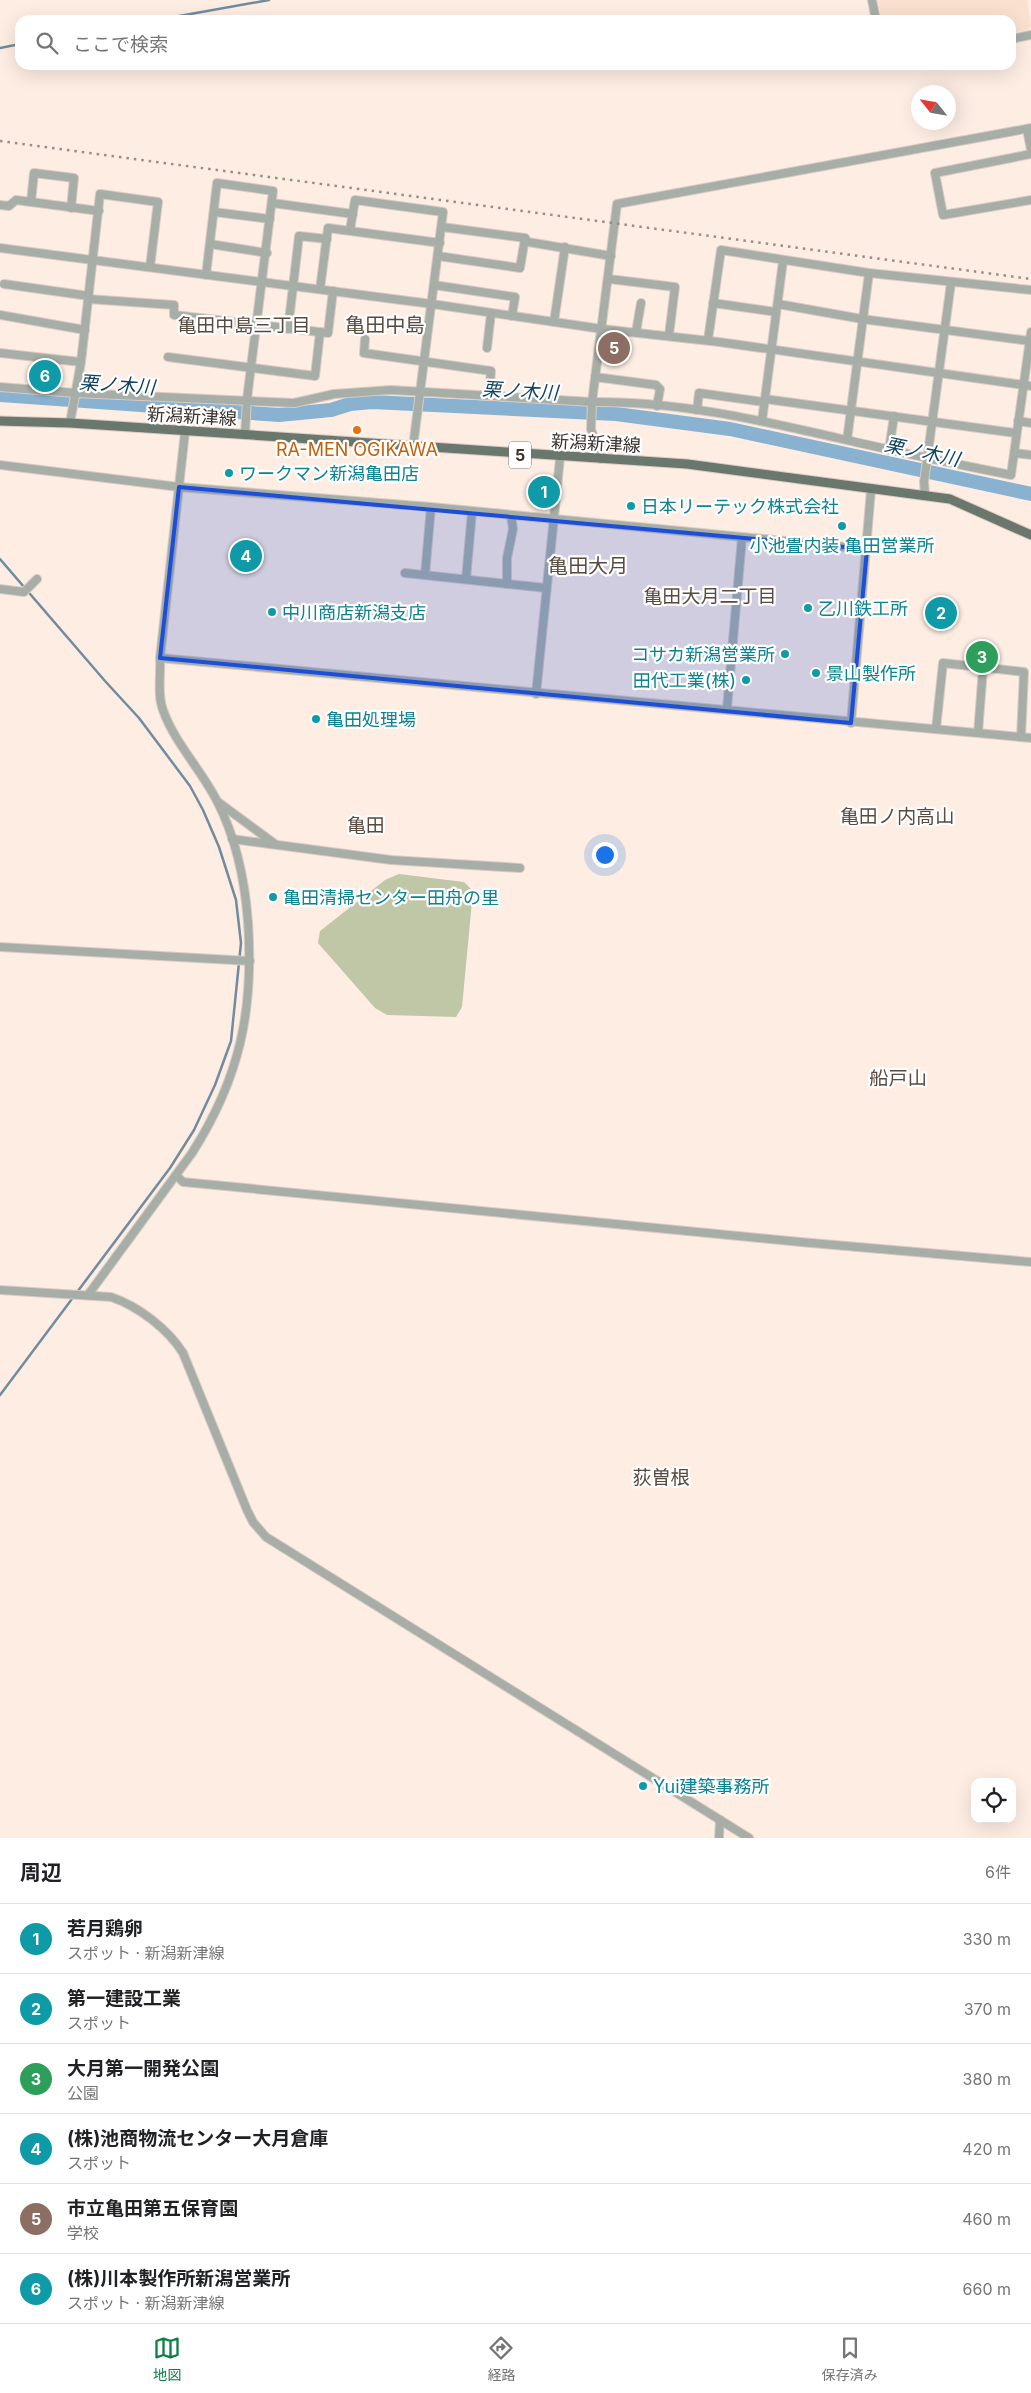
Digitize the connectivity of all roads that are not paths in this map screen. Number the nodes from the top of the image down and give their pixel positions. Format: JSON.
{"nodes":[{"id":1,"x":872,"y":0,"type":"edge"},
{"id":2,"x":875,"y":15,"type":"edge"},
{"id":3,"x":1031,"y":35,"type":"edge"},
{"id":4,"x":1016,"y":38,"type":"edge"},
{"id":5,"x":1029,"y":128,"type":"edge"},
{"id":6,"x":1031,"y":150,"type":"edge"},
{"id":7,"x":1031,"y":154,"type":"edge"},
{"id":8,"x":1031,"y":200,"type":"edge"},
{"id":9,"x":31,"y":202,"type":"junction"},
{"id":10,"x":272,"y":203,"type":"junction"},
{"id":11,"x":0,"y":205,"type":"edge"},
{"id":12,"x":71,"y":208,"type":"junction"},
{"id":13,"x":99,"y":211,"type":"junction"},
{"id":14,"x":214,"y":212,"type":"junction"},
{"id":15,"x":352,"y":214,"type":"junction"},
{"id":16,"x":270,"y":220,"type":"junction"},
{"id":17,"x":442,"y":227,"type":"junction"},
{"id":18,"x":350,"y":230,"type":"junction"},
{"id":19,"x":525,"y":238,"type":"junction"},
{"id":20,"x":327,"y":239,"type":"junction"},
{"id":21,"x":440,"y":243,"type":"junction"},
{"id":22,"x":210,"y":244,"type":"junction"},
{"id":23,"x":565,"y":247,"type":"junction"},
{"id":24,"x":0,"y":248,"type":"edge"},
{"id":25,"x":267,"y":253,"type":"junction"},
{"id":26,"x":438,"y":256,"type":"junction"},
{"id":27,"x":611,"y":256,"type":"junction"},
{"id":28,"x":92,"y":260,"type":"junction"},
{"id":29,"x":783,"y":261,"type":"junction"},
{"id":30,"x":150,"y":268,"type":"junction"},
{"id":31,"x":869,"y":273,"type":"junction"},
{"id":32,"x":206,"y":275,"type":"junction"},
{"id":33,"x":609,"y":278,"type":"junction"},
{"id":34,"x":262,"y":282,"type":"junction"},
{"id":35,"x":951,"y":283,"type":"junction"},
{"id":36,"x":4,"y":284,"type":"dead end"},
{"id":37,"x":434,"y":285,"type":"junction"},
{"id":38,"x":294,"y":286,"type":"junction"},
{"id":39,"x":320,"y":289,"type":"junction"},
{"id":40,"x":1031,"y":290,"type":"edge"},
{"id":41,"x":333,"y":291,"type":"junction"},
{"id":42,"x":88,"y":297,"type":"junction"},
{"id":43,"x":641,"y":302,"type":"dead end"},
{"id":44,"x":714,"y":302,"type":"junction"},
{"id":45,"x":432,"y":304,"type":"junction"},
{"id":46,"x":777,"y":308,"type":"junction"},
{"id":47,"x":491,"y":313,"type":"junction"},
{"id":48,"x":0,"y":315,"type":"edge"},
{"id":49,"x":512,"y":316,"type":"junction"},
{"id":50,"x":862,"y":319,"type":"junction"},
{"id":51,"x":554,"y":322,"type":"junction"},
{"id":52,"x":256,"y":325,"type":"junction"},
{"id":53,"x":288,"y":328,"type":"junction"},
{"id":54,"x":84,"y":330,"type":"junction"},
{"id":55,"x":602,"y":330,"type":"junction"},
{"id":56,"x":945,"y":330,"type":"junction"},
{"id":57,"x":320,"y":332,"type":"junction"},
{"id":58,"x":636,"y":332,"type":"junction"},
{"id":59,"x":1031,"y":332,"type":"edge"},
{"id":60,"x":669,"y":335,"type":"junction"},
{"id":61,"x":365,"y":339,"type":"dead end"},
{"id":62,"x":708,"y":340,"type":"junction"},
{"id":63,"x":1030,"y":341,"type":"junction"},
{"id":64,"x":487,"y":348,"type":"dead end"},
{"id":65,"x":771,"y":350,"type":"junction"},
{"id":66,"x":0,"y":353,"type":"edge"},
{"id":67,"x":168,"y":357,"type":"dead end"},
{"id":68,"x":81,"y":362,"type":"junction"},
{"id":69,"x":425,"y":362,"type":"junction"},
{"id":70,"x":857,"y":362,"type":"junction"},
{"id":71,"x":251,"y":367,"type":"junction"},
{"id":72,"x":939,"y":373,"type":"junction"},
{"id":73,"x":595,"y":377,"type":"junction"},
{"id":74,"x":0,"y":386,"type":"edge"},
{"id":75,"x":1027,"y":386,"type":"edge"},
{"id":76,"x":421,"y":392,"type":"junction"},
{"id":77,"x":75,"y":393,"type":"junction"},
{"id":78,"x":489,"y":396,"type":"junction"},
{"id":79,"x":247,"y":399,"type":"junction"},
{"id":80,"x":764,"y":401,"type":"junction"},
{"id":81,"x":592,"y":402,"type":"junction"},
{"id":82,"x":656,"y":406,"type":"junction"},
{"id":83,"x":697,"y":410,"type":"junction"},
{"id":84,"x":850,"y":411,"type":"junction"},
{"id":85,"x":894,"y":416,"type":"junction"},
{"id":86,"x":0,"y":421,"type":"edge"},
{"id":87,"x":762,"y":421,"type":"junction"},
{"id":88,"x":932,"y":421,"type":"junction"},
{"id":89,"x":1018,"y":421,"type":"junction"},
{"id":90,"x":70,"y":423,"type":"junction"},
{"id":91,"x":1031,"y":423,"type":"edge"},
{"id":92,"x":185,"y":432,"type":"junction"},
{"id":93,"x":1016,"y":434,"type":"junction"},
{"id":94,"x":245,"y":435,"type":"junction"},
{"id":95,"x":847,"y":440,"type":"junction"},
{"id":96,"x":413,"y":447,"type":"junction"},
{"id":97,"x":889,"y":450,"type":"junction"},
{"id":98,"x":1015,"y":453,"type":"junction"},
{"id":99,"x":1031,"y":455,"type":"edge"},
{"id":100,"x":560,"y":458,"type":"junction"},
{"id":101,"x":601,"y":459,"type":"junction"},
{"id":102,"x":927,"y":462,"type":"junction"},
{"id":103,"x":0,"y":466,"type":"edge"},
{"id":104,"x":179,"y":487,"type":"junction"},
{"id":105,"x":871,"y":490,"type":"junction"},
{"id":106,"x":925,"y":495,"type":"junction"},
{"id":107,"x":431,"y":507,"type":"junction"},
{"id":108,"x":472,"y":512,"type":"junction"},
{"id":109,"x":511,"y":516,"type":"junction"},
{"id":110,"x":553,"y":520,"type":"junction"},
{"id":111,"x":1031,"y":535,"type":"edge"},
{"id":112,"x":742,"y":538,"type":"junction"},
{"id":113,"x":867,"y":549,"type":"junction"},
{"id":114,"x":405,"y":573,"type":"dead end"},
{"id":115,"x":425,"y":575,"type":"junction"},
{"id":116,"x":37,"y":579,"type":"dead end"},
{"id":117,"x":466,"y":579,"type":"junction"},
{"id":118,"x":507,"y":584,"type":"junction"},
{"id":119,"x":546,"y":588,"type":"junction"},
{"id":120,"x":0,"y":589,"type":"edge"},
{"id":121,"x":160,"y":658,"type":"junction"},
{"id":122,"x":983,"y":669,"type":"junction"},
{"id":123,"x":536,"y":694,"type":"junction"},
{"id":124,"x":727,"y":708,"type":"junction"},
{"id":125,"x":851,"y":723,"type":"junction"},
{"id":126,"x":936,"y":729,"type":"junction"},
{"id":127,"x":978,"y":733,"type":"junction"},
{"id":128,"x":1021,"y":737,"type":"junction"},
{"id":129,"x":1031,"y":738,"type":"edge"},
{"id":130,"x":218,"y":802,"type":"junction"},
{"id":131,"x":232,"y":839,"type":"junction"},
{"id":132,"x":276,"y":845,"type":"junction"},
{"id":133,"x":520,"y":868,"type":"dead end"},
{"id":134,"x":0,"y":947,"type":"edge"},
{"id":135,"x":248,"y":961,"type":"junction"},
{"id":136,"x":176,"y":1175,"type":"junction"},
{"id":137,"x":1031,"y":1262,"type":"edge"},
{"id":138,"x":0,"y":1290,"type":"edge"},
{"id":139,"x":84,"y":1294,"type":"junction"},
{"id":140,"x":720,"y":1820,"type":"junction"},
{"id":141,"x":719,"y":1838,"type":"edge"},
{"id":142,"x":749,"y":1838,"type":"edge"}],
"edges":[{"from":1,"to":2,"type":"street"},
{"from":3,"to":4,"type":"street"},
{"from":5,"to":6,"type":"street"},
{"from":5,"to":27,"type":"street"},
{"from":7,"to":8,"type":"street"},
{"from":9,"to":11,"type":"street"},
{"from":9,"to":12,"type":"street"},
{"from":9,"to":12,"type":"street"},
{"from":10,"to":14,"type":"street"},
{"from":10,"to":15,"type":"street"},
{"from":10,"to":16,"type":"street"},
{"from":12,"to":13,"type":"street"},
{"from":13,"to":28,"type":"street"},
{"from":13,"to":30,"type":"street"},
{"from":14,"to":16,"type":"street"},
{"from":14,"to":22,"type":"street"},
{"from":15,"to":17,"type":"street"},
{"from":15,"to":18,"type":"street"},
{"from":16,"to":25,"type":"street"},
{"from":17,"to":19,"type":"street"},
{"from":17,"to":21,"type":"street"},
{"from":18,"to":20,"type":"street"},
{"from":18,"to":21,"type":"street"},
{"from":19,"to":23,"type":"street"},
{"from":19,"to":26,"type":"street"},
{"from":20,"to":38,"type":"street"},
{"from":20,"to":39,"type":"street"},
{"from":21,"to":26,"type":"street"},
{"from":22,"to":25,"type":"street"},
{"from":22,"to":32,"type":"street"},
{"from":23,"to":27,"type":"street"},
{"from":23,"to":51,"type":"street"},
{"from":24,"to":28,"type":"street"},
{"from":25,"to":34,"type":"street"},
{"from":26,"to":37,"type":"street"},
{"from":27,"to":33,"type":"street"},
{"from":28,"to":30,"type":"street"},
{"from":28,"to":42,"type":"street"},
{"from":29,"to":31,"type":"street"},
{"from":29,"to":44,"type":"street"},
{"from":29,"to":46,"type":"street"},
{"from":30,"to":32,"type":"street"},
{"from":31,"to":35,"type":"street"},
{"from":31,"to":50,"type":"street"},
{"from":32,"to":34,"type":"street"},
{"from":33,"to":55,"type":"street"},
{"from":33,"to":60,"type":"street"},
{"from":34,"to":38,"type":"street"},
{"from":34,"to":52,"type":"street"},
{"from":35,"to":40,"type":"street"},
{"from":35,"to":56,"type":"street"},
{"from":36,"to":42,"type":"street"},
{"from":37,"to":45,"type":"street"},
{"from":37,"to":49,"type":"street"},
{"from":38,"to":39,"type":"street"},
{"from":38,"to":53,"type":"street"},
{"from":39,"to":41,"type":"street"},
{"from":41,"to":45,"type":"street"},
{"from":41,"to":57,"type":"street"},
{"from":42,"to":52,"type":"street"},
{"from":42,"to":54,"type":"street"},
{"from":43,"to":58,"type":"street"},
{"from":44,"to":46,"type":"street"},
{"from":44,"to":62,"type":"street"},
{"from":45,"to":47,"type":"street"},
{"from":45,"to":69,"type":"street"},
{"from":46,"to":50,"type":"street"},
{"from":46,"to":65,"type":"street"},
{"from":47,"to":49,"type":"street"},
{"from":47,"to":64,"type":"street"},
{"from":48,"to":54,"type":"street"},
{"from":49,"to":51,"type":"street"},
{"from":50,"to":56,"type":"street"},
{"from":50,"to":70,"type":"street"},
{"from":51,"to":55,"type":"street"},
{"from":52,"to":53,"type":"street"},
{"from":52,"to":71,"type":"street"},
{"from":53,"to":57,"type":"street"},
{"from":54,"to":68,"type":"street"},
{"from":55,"to":58,"type":"street"},
{"from":55,"to":73,"type":"street"},
{"from":56,"to":63,"type":"street"},
{"from":56,"to":72,"type":"street"},
{"from":57,"to":71,"type":"street"},
{"from":58,"to":60,"type":"street"},
{"from":59,"to":63,"type":"street"},
{"from":60,"to":62,"type":"street"},
{"from":61,"to":69,"type":"street"},
{"from":62,"to":65,"type":"street"},
{"from":63,"to":75,"type":"street"},
{"from":65,"to":70,"type":"street"},
{"from":65,"to":80,"type":"street"},
{"from":66,"to":68,"type":"street"},
{"from":67,"to":71,"type":"street"},
{"from":68,"to":77,"type":"street"},
{"from":69,"to":76,"type":"street"},
{"from":69,"to":78,"type":"street"},
{"from":70,"to":72,"type":"street"},
{"from":70,"to":84,"type":"street"},
{"from":71,"to":79,"type":"street"},
{"from":72,"to":75,"type":"street"},
{"from":72,"to":88,"type":"street"},
{"from":73,"to":81,"type":"street"},
{"from":73,"to":82,"type":"street"},
{"from":74,"to":77,"type":"street"},
{"from":75,"to":89,"type":"street"},
{"from":76,"to":78,"type":"street"},
{"from":76,"to":79,"type":"street"},
{"from":76,"to":96,"type":"street"},
{"from":77,"to":79,"type":"street"},
{"from":77,"to":90,"type":"street"},
{"from":78,"to":81,"type":"street"},
{"from":79,"to":94,"type":"street"},
{"from":80,"to":83,"type":"street"},
{"from":80,"to":84,"type":"street"},
{"from":80,"to":87,"type":"street"},
{"from":81,"to":82,"type":"street"},
{"from":81,"to":101,"type":"street"},
{"from":82,"to":83,"type":"street"},
{"from":83,"to":87,"type":"street"},
{"from":84,"to":85,"type":"street"},
{"from":84,"to":95,"type":"street"},
{"from":85,"to":88,"type":"street"},
{"from":85,"to":97,"type":"street"},
{"from":86,"to":90,"type":"main road","name":"新潟新津線","number":"5"},
{"from":87,"to":95,"type":"street"},
{"from":88,"to":93,"type":"street"},
{"from":88,"to":102,"type":"street"},
{"from":89,"to":91,"type":"street"},
{"from":89,"to":93,"type":"street"},
{"from":90,"to":92,"type":"main road","name":"新潟新津線","number":"5"},
{"from":92,"to":94,"type":"main road","name":"新潟新津線","number":"5"},
{"from":92,"to":104,"type":"street"},
{"from":93,"to":98,"type":"street"},
{"from":94,"to":96,"type":"main road","name":"新潟新津線","number":"5"},
{"from":95,"to":97,"type":"street"},
{"from":96,"to":100,"type":"main road","name":"新潟新津線","number":"5"},
{"from":97,"to":102,"type":"street"},
{"from":98,"to":99,"type":"street"},
{"from":98,"to":102,"type":"street"},
{"from":100,"to":101,"type":"main road","name":"新潟新津線","number":"5"},
{"from":100,"to":110,"type":"street"},
{"from":101,"to":105,"type":"main road","name":"新潟新津線","number":"5"},
{"from":102,"to":106,"type":"street"},
{"from":103,"to":104,"type":"street"},
{"from":104,"to":107,"type":"street"},
{"from":104,"to":121,"type":"street"},
{"from":105,"to":106,"type":"main road","name":"新潟新津線","number":"5"},
{"from":105,"to":113,"type":"street"},
{"from":106,"to":111,"type":"main road","name":"新潟新津線","number":"5"},
{"from":107,"to":108,"type":"street"},
{"from":107,"to":115,"type":"street"},
{"from":108,"to":109,"type":"street"},
{"from":108,"to":117,"type":"street"},
{"from":109,"to":110,"type":"street"},
{"from":109,"to":118,"type":"street"},
{"from":110,"to":112,"type":"street"},
{"from":110,"to":119,"type":"street"},
{"from":112,"to":113,"type":"street"},
{"from":112,"to":124,"type":"street"},
{"from":113,"to":125,"type":"street"},
{"from":114,"to":115,"type":"street"},
{"from":115,"to":117,"type":"street"},
{"from":116,"to":120,"type":"street"},
{"from":117,"to":118,"type":"street"},
{"from":118,"to":119,"type":"street"},
{"from":119,"to":123,"type":"street"},
{"from":121,"to":123,"type":"street"},
{"from":121,"to":130,"type":"street"},
{"from":122,"to":126,"type":"street"},
{"from":122,"to":127,"type":"street"},
{"from":122,"to":128,"type":"street"},
{"from":123,"to":124,"type":"street"},
{"from":124,"to":125,"type":"street"},
{"from":125,"to":126,"type":"street"},
{"from":126,"to":127,"type":"street"},
{"from":127,"to":128,"type":"street"},
{"from":128,"to":129,"type":"street"},
{"from":130,"to":131,"type":"street"},
{"from":130,"to":132,"type":"street"},
{"from":131,"to":132,"type":"street"},
{"from":131,"to":135,"type":"street"},
{"from":132,"to":133,"type":"street"},
{"from":134,"to":135,"type":"street"},
{"from":135,"to":136,"type":"street"},
{"from":136,"to":137,"type":"street"},
{"from":136,"to":139,"type":"street"},
{"from":138,"to":139,"type":"street"},
{"from":139,"to":140,"type":"street"},
{"from":140,"to":141,"type":"street"},
{"from":140,"to":142,"type":"street"}]}
